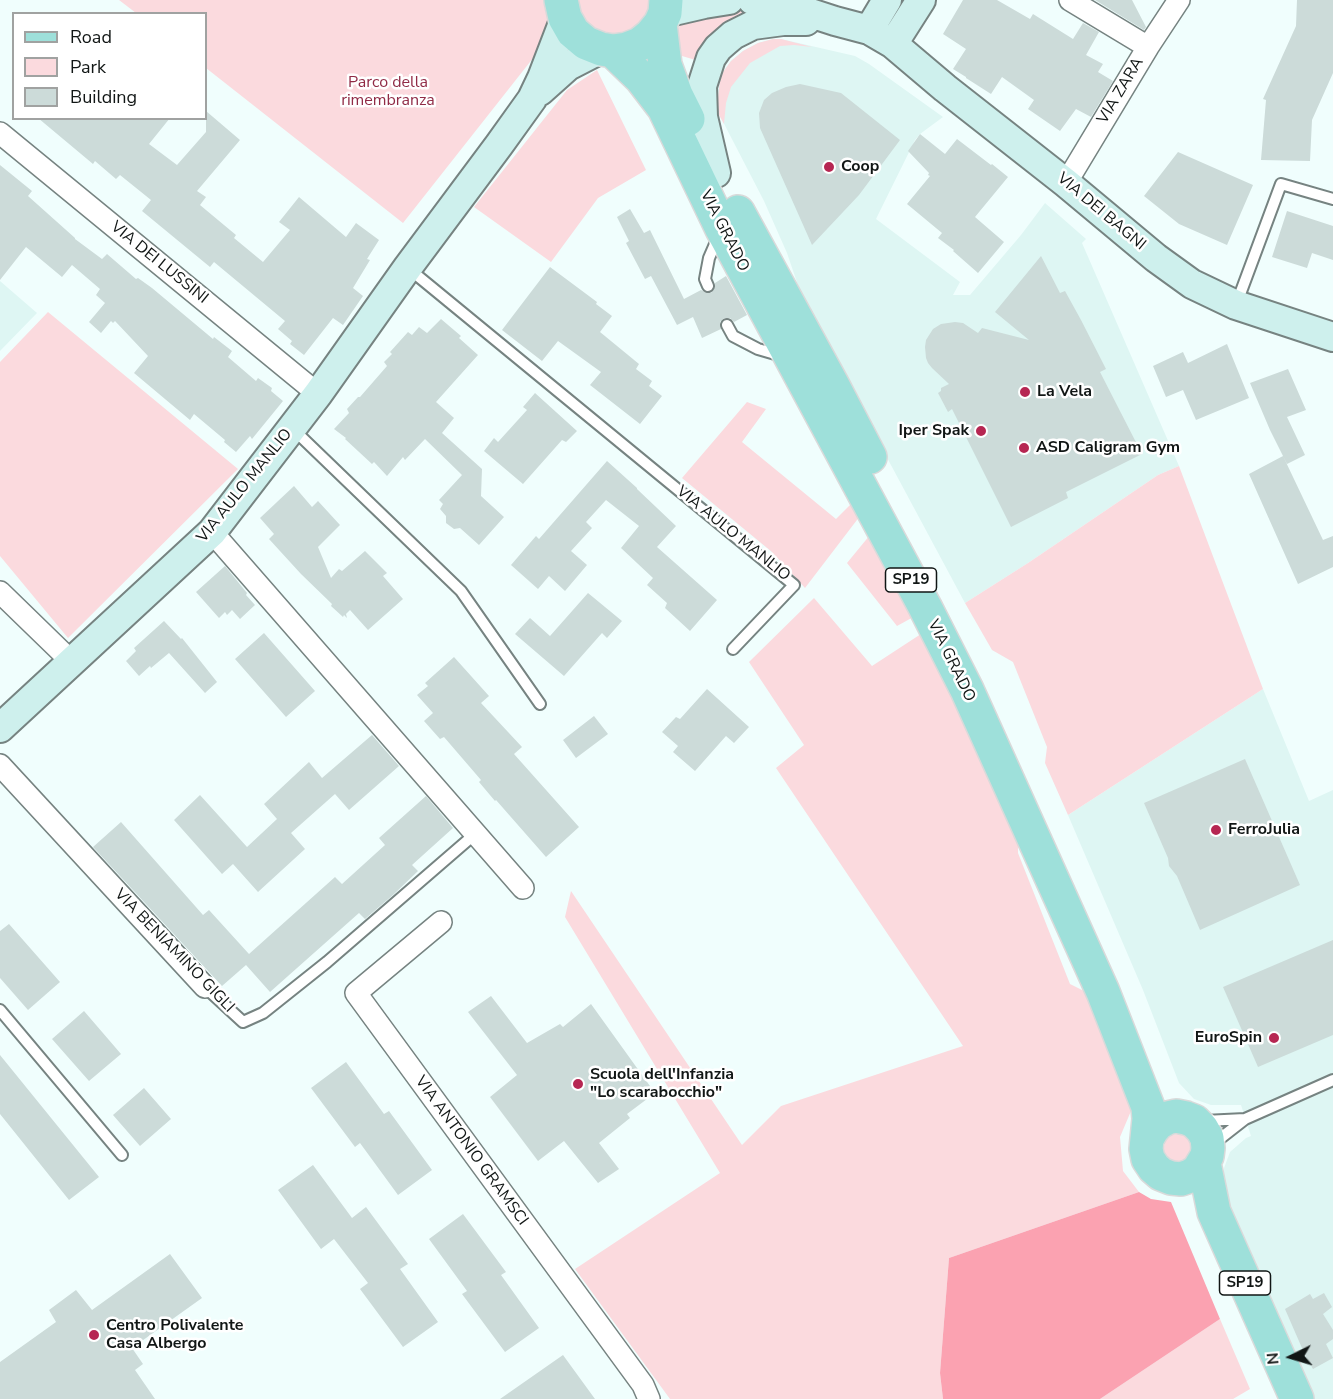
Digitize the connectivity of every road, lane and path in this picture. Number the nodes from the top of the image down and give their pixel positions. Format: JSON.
{"nodes":[{"id":1,"x":729,"y":0,"type":"edge"},
{"id":2,"x":752,"y":0,"type":"edge"},
{"id":3,"x":887,"y":0,"type":"edge"},
{"id":4,"x":921,"y":0,"type":"edge"},
{"id":5,"x":1070,"y":0,"type":"edge"},
{"id":6,"x":1179,"y":0,"type":"edge"},
{"id":7,"x":563,"y":9,"type":"edge"},
{"id":8,"x":663,"y":12,"type":"edge"},
{"id":9,"x":835,"y":21,"type":"junction"},
{"id":10,"x":881,"y":37,"type":"junction"},
{"id":11,"x":1148,"y":47,"type":"junction"},
{"id":12,"x":607,"y":50,"type":"junction"},
{"id":13,"x":532,"y":99,"type":"junction"},
{"id":14,"x":0,"y":133,"type":"edge"},
{"id":15,"x":716,"y":173,"type":"junction"},
{"id":16,"x":1066,"y":183,"type":"junction"},
{"id":17,"x":1333,"y":199,"type":"edge"},
{"id":18,"x":722,"y":229,"type":"junction"},
{"id":19,"x":408,"y":267,"type":"junction"},
{"id":20,"x":708,"y":286,"type":"dead end"},
{"id":21,"x":1236,"y":305,"type":"junction"},
{"id":22,"x":727,"y":325,"type":"dead end"},
{"id":23,"x":1333,"y":337,"type":"edge"},
{"id":24,"x":790,"y":358,"type":"junction"},
{"id":25,"x":318,"y":394,"type":"junction"},
{"id":26,"x":292,"y":428,"type":"junction"},
{"id":27,"x":212,"y":532,"type":"junction"},
{"id":28,"x":0,"y":592,"type":"edge"},
{"id":29,"x":733,"y":649,"type":"dead end"},
{"id":30,"x":72,"y":662,"type":"junction"},
{"id":31,"x":540,"y":704,"type":"dead end"},
{"id":32,"x":0,"y":728,"type":"edge"},
{"id":33,"x":0,"y":765,"type":"edge"},
{"id":34,"x":475,"y":834,"type":"junction"},
{"id":35,"x":523,"y":888,"type":"dead end"},
{"id":36,"x":441,"y":922,"type":"dead end"},
{"id":37,"x":206,"y":987,"type":"joint"},
{"id":38,"x":0,"y":1010,"type":"edge"},
{"id":39,"x":1333,"y":1080,"type":"edge"},
{"id":40,"x":1245,"y":1119,"type":"junction"},
{"id":41,"x":1198,"y":1138,"type":"junction"},
{"id":42,"x":1147,"y":1139,"type":"junction"},
{"id":43,"x":122,"y":1155,"type":"dead end"},
{"id":44,"x":1171,"y":1178,"type":"junction"},
{"id":45,"x":649,"y":1399,"type":"edge"},
{"id":46,"x":1275,"y":1399,"type":"edge"},
{"id":47,"x":1297,"y":1399,"type":"edge"}],
"edges":[{"from":1,"to":8,"type":"street"},
{"from":2,"to":9,"type":"street"},
{"from":3,"to":10,"type":"street"},
{"from":4,"to":10,"type":"street"},
{"from":5,"to":11,"type":"street"},
{"from":6,"to":11,"type":"street","name":"VIA ZARA"},
{"from":7,"to":12,"type":"main road","name":"VIA GRADO"},
{"from":7,"to":13,"type":"street","name":"VIA AULO MANLIO"},
{"from":8,"to":12,"type":"main road"},
{"from":8,"to":15,"type":"main road","name":"VIA GRADO","number":"SP19"},
{"from":9,"to":10,"type":"street"},
{"from":9,"to":15,"type":"street"},
{"from":10,"to":16,"type":"street","name":"VIA DEI BAGNI"},
{"from":11,"to":16,"type":"street","name":"VIA ZARA"},
{"from":12,"to":13,"type":"street","name":"VIA AULO MANLIO"},
{"from":12,"to":18,"type":"main road","name":"VIA GRADO","number":"SP19"},
{"from":13,"to":19,"type":"street","name":"VIA AULO MANLIO"},
{"from":14,"to":25,"type":"street","name":"VIA DEI LUSSINI"},
{"from":15,"to":41,"type":"main road","name":"VIA GRADO","number":"SP19"},
{"from":16,"to":21,"type":"street","name":"VIA DEI BAGNI"},
{"from":17,"to":21,"type":"lane"},
{"from":18,"to":20,"type":"lane"},
{"from":18,"to":24,"type":"main road","name":"VIA GRADO","number":"SP19"},
{"from":19,"to":25,"type":"street","name":"VIA AULO MANLIO"},
{"from":19,"to":29,"type":"lane","name":"VIA AULO MANLIO"},
{"from":21,"to":23,"type":"street","name":"VIA DEI BAGNI"},
{"from":22,"to":24,"type":"lane"},
{"from":24,"to":42,"type":"main road","name":"VIA GRADO","number":"SP19"},
{"from":25,"to":26,"type":"street","name":"VIA AULO MANLIO"},
{"from":26,"to":27,"type":"street","name":"VIA AULO MANLIO"},
{"from":26,"to":31,"type":"lane"},
{"from":27,"to":30,"type":"street","name":"VIA AULO MANLIO"},
{"from":27,"to":34,"type":"street"},
{"from":28,"to":30,"type":"street"},
{"from":30,"to":32,"type":"street","name":"VIA AULO MANLIO"},
{"from":33,"to":37,"type":"street","name":"VIA BENIAMINO GIGLI"},
{"from":34,"to":35,"type":"street"},
{"from":34,"to":37,"type":"lane","name":"VIA BENIAMINO GIGLI"},
{"from":36,"to":45,"type":"street","name":"VIA ANTONIO GRAMSCI"},
{"from":38,"to":43,"type":"lane"},
{"from":39,"to":40,"type":"lane"},
{"from":40,"to":41,"type":"lane"},
{"from":40,"to":41,"type":"lane"},
{"from":41,"to":42,"type":"main road"},
{"from":41,"to":44,"type":"main road"},
{"from":41,"to":47,"type":"main road","name":"VIA GRADO","number":"SP19"},
{"from":42,"to":44,"type":"main road","name":"VIA GRADO","number":"SP19"},
{"from":44,"to":46,"type":"main road","name":"VIA GRADO","number":"SP19"}]}
